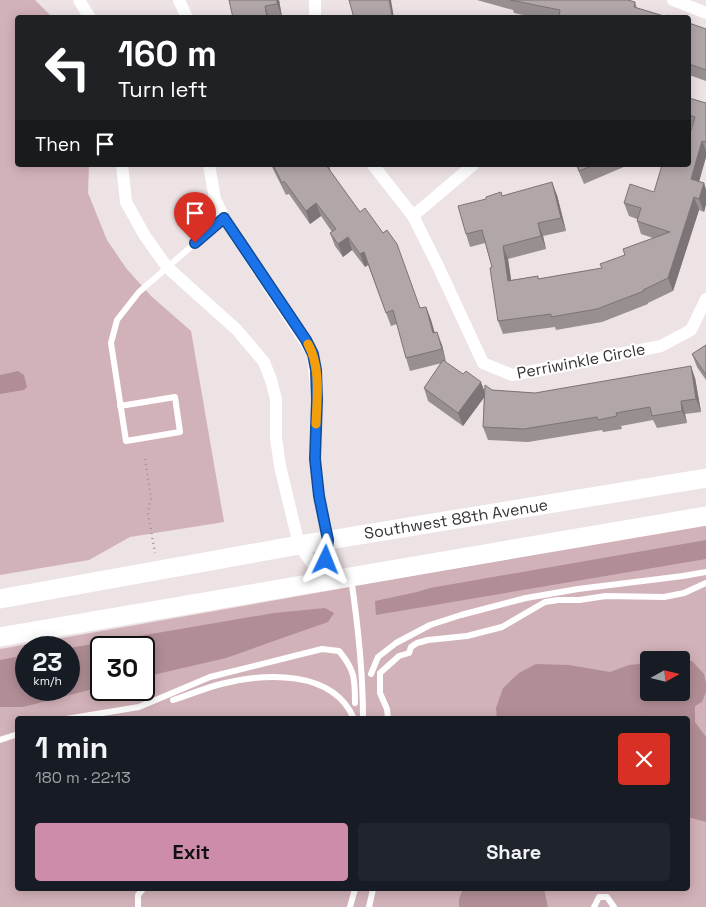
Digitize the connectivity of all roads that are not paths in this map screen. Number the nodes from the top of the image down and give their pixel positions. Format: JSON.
{"nodes":[{"id":1,"x":79,"y":0,"type":"edge"},
{"id":2,"x":179,"y":0,"type":"edge"},
{"id":3,"x":314,"y":0,"type":"edge"},
{"id":4,"x":673,"y":0,"type":"edge"},
{"id":5,"x":706,"y":12,"type":"edge"},
{"id":6,"x":88,"y":15,"type":"edge"},
{"id":7,"x":186,"y":15,"type":"edge"},
{"id":8,"x":315,"y":15,"type":"edge"},
{"id":9,"x":122,"y":167,"type":"edge"},
{"id":10,"x":209,"y":167,"type":"edge"},
{"id":11,"x":376,"y":167,"type":"edge"},
{"id":12,"x":471,"y":167,"type":"edge"},
{"id":13,"x":413,"y":216,"type":"junction"},
{"id":14,"x":224,"y":218,"type":"junction"},
{"id":15,"x":167,"y":267,"type":"junction"},
{"id":16,"x":706,"y":299,"type":"edge"},
{"id":17,"x":120,"y":406,"type":"junction"},
{"id":18,"x":706,"y":478,"type":"edge"},
{"id":19,"x":706,"y":516,"type":"edge"},
{"id":20,"x":328,"y":540,"type":"junction"},
{"id":21,"x":299,"y":545,"type":"junction"},
{"id":22,"x":706,"y":572,"type":"edge"},
{"id":23,"x":351,"y":577,"type":"junction"},
{"id":24,"x":324,"y":580,"type":"junction"},
{"id":25,"x":706,"y":583,"type":"edge"},
{"id":26,"x":0,"y":599,"type":"edge"},
{"id":27,"x":0,"y":637,"type":"edge"},
{"id":28,"x":371,"y":674,"type":"dead end"},
{"id":29,"x":173,"y":700,"type":"dead end"},
{"id":30,"x":355,"y":704,"type":"dead end"},
{"id":31,"x":84,"y":716,"type":"edge"},
{"id":32,"x":352,"y":716,"type":"edge"},
{"id":33,"x":363,"y":716,"type":"edge"},
{"id":34,"x":388,"y":716,"type":"edge"},
{"id":35,"x":15,"y":735,"type":"edge"},
{"id":36,"x":0,"y":740,"type":"edge"},
{"id":37,"x":142,"y":891,"type":"edge"},
{"id":38,"x":355,"y":891,"type":"edge"},
{"id":39,"x":372,"y":891,"type":"edge"},
{"id":40,"x":138,"y":907,"type":"edge"},
{"id":41,"x":350,"y":907,"type":"edge"},
{"id":42,"x":369,"y":907,"type":"edge"},
{"id":43,"x":594,"y":907,"type":"edge"},
{"id":44,"x":614,"y":907,"type":"edge"}],
"edges":[{"from":1,"to":6,"type":"street"},
{"from":2,"to":7,"type":"street"},
{"from":3,"to":8,"type":"street"},
{"from":4,"to":5,"type":"street"},
{"from":9,"to":15,"type":"street"},
{"from":10,"to":14,"type":"street"},
{"from":11,"to":13,"type":"street","name":"Perriwinkle Circle"},
{"from":12,"to":13,"type":"street"},
{"from":13,"to":16,"type":"street","name":"Perriwinkle Circle"},
{"from":14,"to":15,"type":"lane"},
{"from":14,"to":20,"type":"street"},
{"from":15,"to":17,"type":"lane"},
{"from":15,"to":21,"type":"street"},
{"from":17,"to":17,"type":"lane"},
{"from":18,"to":20,"type":"main road","name":"Southwest 88th Avenue"},
{"from":19,"to":23,"type":"main road"},
{"from":20,"to":21,"type":"main road","name":"Southwest 88th Avenue"},
{"from":20,"to":24,"type":"street"},
{"from":21,"to":24,"type":"street"},
{"from":21,"to":26,"type":"main road","name":"Southwest 88th Avenue"},
{"from":22,"to":28,"type":"lane"},
{"from":23,"to":24,"type":"main road"},
{"from":23,"to":33,"type":"lane"},
{"from":24,"to":27,"type":"main road"},
{"from":25,"to":34,"type":"lane"},
{"from":29,"to":32,"type":"lane"},
{"from":30,"to":31,"type":"lane"},
{"from":35,"to":36,"type":"lane"},
{"from":37,"to":40,"type":"lane"},
{"from":38,"to":41,"type":"lane"},
{"from":39,"to":42,"type":"lane"},
{"from":43,"to":44,"type":"lane"}]}
